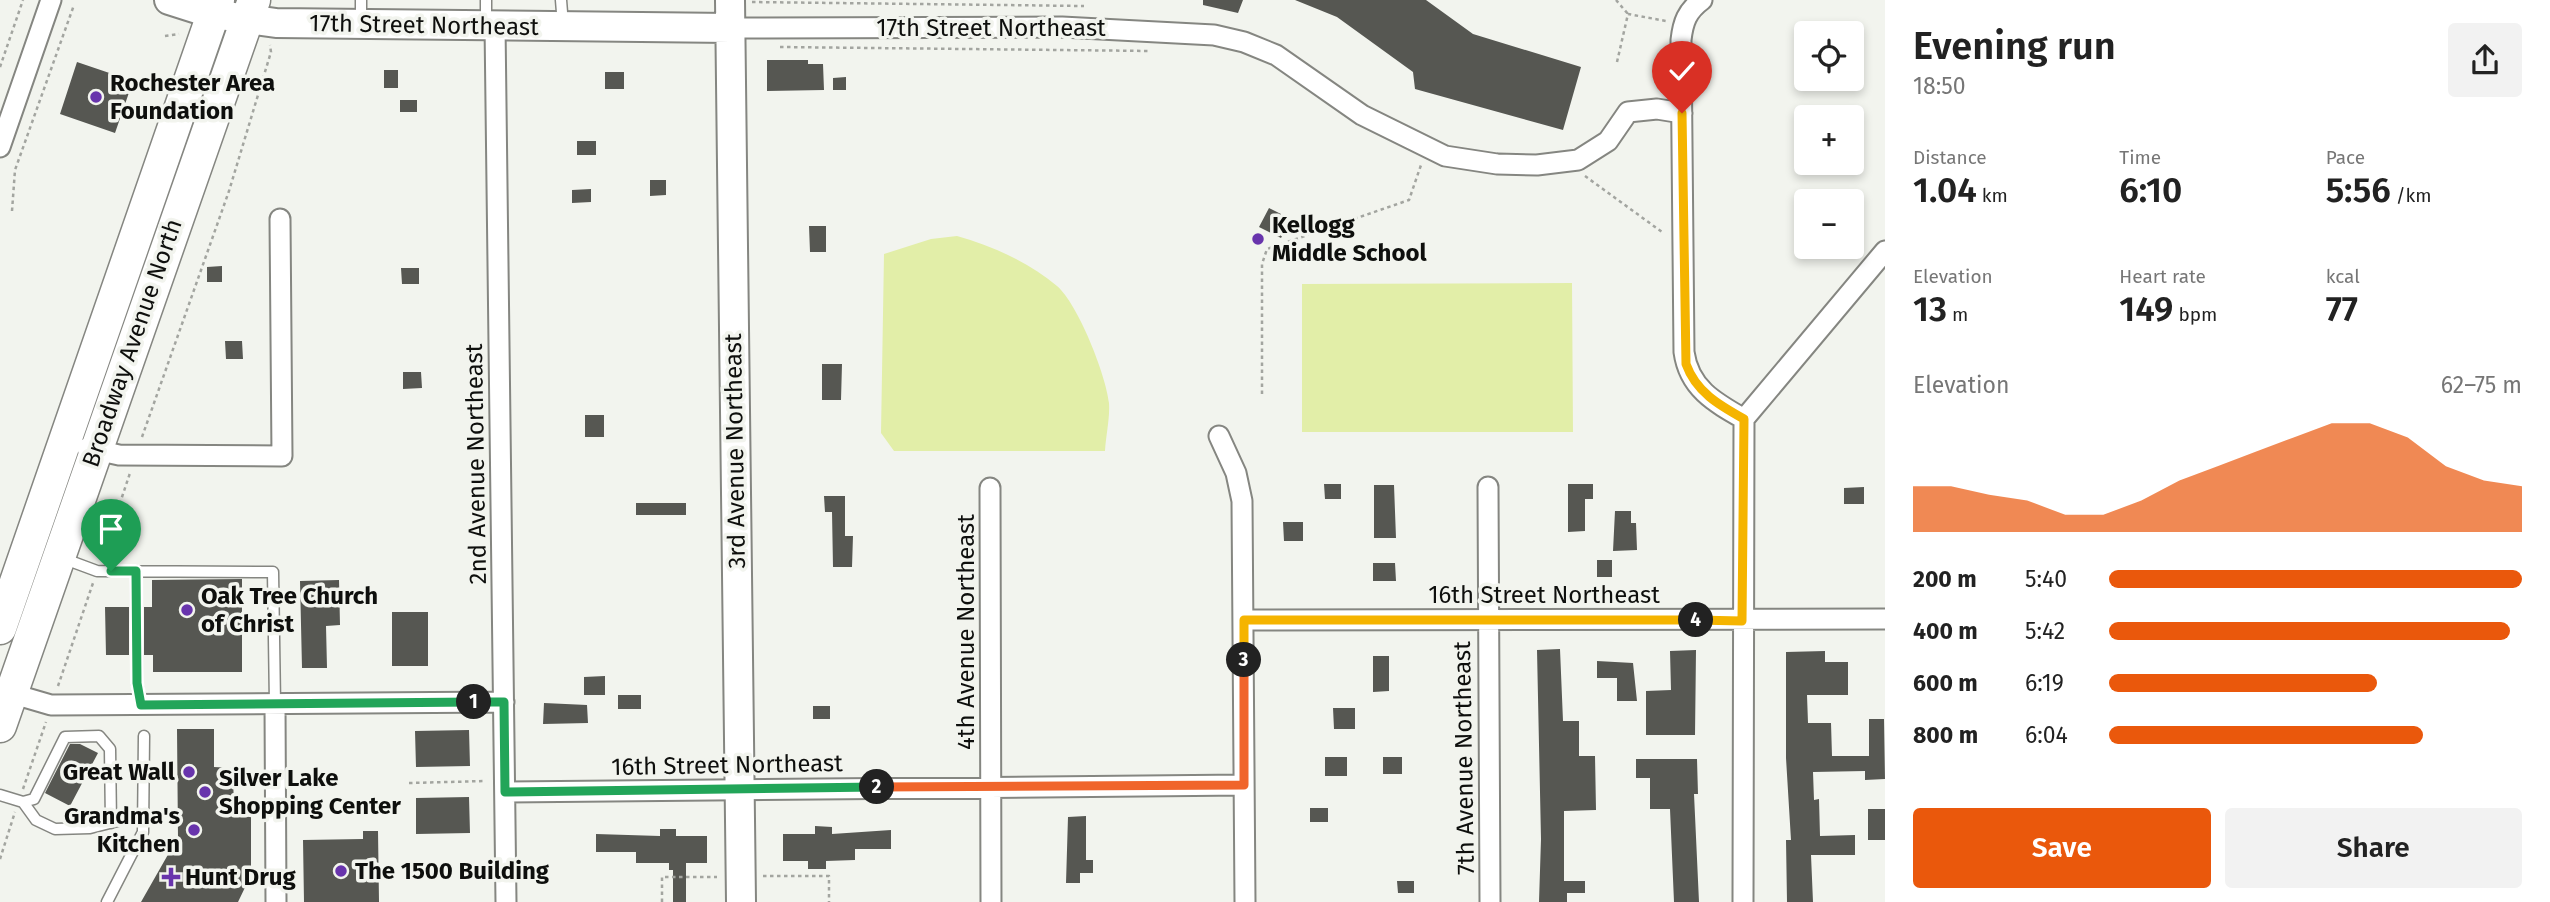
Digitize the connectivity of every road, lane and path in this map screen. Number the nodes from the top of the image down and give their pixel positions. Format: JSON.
{"nodes":[{"id":1,"x":23,"y":0,"type":"edge"},
{"id":2,"x":51,"y":0,"type":"edge"},
{"id":3,"x":169,"y":0,"type":"edge"},
{"id":4,"x":1616,"y":0,"type":"edge"},
{"id":5,"x":1702,"y":0,"type":"edge"},
{"id":6,"x":741,"y":1,"type":"edge"},
{"id":7,"x":74,"y":5,"type":"dead end"},
{"id":8,"x":1084,"y":6,"type":"dead end"},
{"id":9,"x":216,"y":7,"type":"edge"},
{"id":10,"x":361,"y":11,"type":"edge"},
{"id":11,"x":562,"y":13,"type":"edge"},
{"id":12,"x":1628,"y":14,"type":"junction"},
{"id":13,"x":489,"y":17,"type":"edge"},
{"id":14,"x":256,"y":19,"type":"edge"},
{"id":15,"x":1683,"y":24,"type":"junction"},
{"id":16,"x":730,"y":28,"type":"junction"},
{"id":17,"x":1180,"y":33,"type":"junction"},
{"id":18,"x":179,"y":34,"type":"dead end"},
{"id":19,"x":165,"y":36,"type":"dead end"},
{"id":20,"x":779,"y":47,"type":"dead end"},
{"id":21,"x":1617,"y":62,"type":"dead end"},
{"id":22,"x":0,"y":67,"type":"edge"},
{"id":23,"x":1682,"y":113,"type":"junction"},
{"id":24,"x":0,"y":147,"type":"edge"},
{"id":25,"x":1427,"y":148,"type":"junction"},
{"id":26,"x":1565,"y":161,"type":"junction"},
{"id":27,"x":12,"y":211,"type":"dead end"},
{"id":28,"x":280,"y":219,"type":"dead end"},
{"id":29,"x":1662,"y":232,"type":"dead end"},
{"id":30,"x":1885,"y":251,"type":"edge"},
{"id":31,"x":1262,"y":394,"type":"dead end"},
{"id":32,"x":1744,"y":419,"type":"junction"},
{"id":33,"x":1219,"y":436,"type":"dead end"},
{"id":34,"x":65,"y":440,"type":"junction"},
{"id":35,"x":94,"y":451,"type":"junction"},
{"id":36,"x":136,"y":455,"type":"junction"},
{"id":37,"x":1488,"y":487,"type":"dead end"},
{"id":38,"x":990,"y":488,"type":"dead end"},
{"id":39,"x":58,"y":556,"type":"junction"},
{"id":40,"x":136,"y":571,"type":"junction"},
{"id":41,"x":1488,"y":619,"type":"junction"},
{"id":42,"x":1885,"y":619,"type":"edge"},
{"id":43,"x":1244,"y":620,"type":"junction"},
{"id":44,"x":1742,"y":621,"type":"junction"},
{"id":45,"x":0,"y":628,"type":"edge"},
{"id":46,"x":5,"y":692,"type":"edge"},
{"id":47,"x":504,"y":702,"type":"junction"},
{"id":48,"x":275,"y":704,"type":"junction"},
{"id":49,"x":141,"y":705,"type":"junction"},
{"id":50,"x":0,"y":726,"type":"edge"},
{"id":51,"x":144,"y":736,"type":"dead end"},
{"id":52,"x":483,"y":782,"type":"dead end"},
{"id":53,"x":409,"y":783,"type":"dead end"},
{"id":54,"x":1244,"y":785,"type":"junction"},
{"id":55,"x":991,"y":787,"type":"junction"},
{"id":56,"x":739,"y":788,"type":"junction"},
{"id":57,"x":505,"y":792,"type":"junction"},
{"id":58,"x":0,"y":795,"type":"edge"},
{"id":59,"x":23,"y":802,"type":"junction"},
{"id":60,"x":145,"y":814,"type":"junction"},
{"id":61,"x":111,"y":823,"type":"junction"},
{"id":62,"x":764,"y":876,"type":"dead end"},
{"id":63,"x":719,"y":877,"type":"dead end"},
{"id":64,"x":107,"y":902,"type":"edge"},
{"id":65,"x":276,"y":902,"type":"edge"},
{"id":66,"x":506,"y":902,"type":"edge"},
{"id":67,"x":662,"y":902,"type":"edge"},
{"id":68,"x":741,"y":902,"type":"edge"},
{"id":69,"x":829,"y":902,"type":"edge"},
{"id":70,"x":991,"y":902,"type":"edge"},
{"id":71,"x":1245,"y":902,"type":"edge"},
{"id":72,"x":1490,"y":902,"type":"edge"},
{"id":73,"x":1743,"y":902,"type":"edge"}],
"edges":[{"from":1,"to":22,"type":"path"},
{"from":2,"to":24,"type":"street"},
{"from":3,"to":9,"type":"street","name":"17th Street Northeast"},
{"from":4,"to":12,"type":"path"},
{"from":5,"to":15,"type":"street"},
{"from":6,"to":8,"type":"path"},
{"from":6,"to":16,"type":"street","name":"3rd Avenue Northeast"},
{"from":7,"to":27,"type":"path"},
{"from":9,"to":14,"type":"street","name":"17th Street Northeast"},
{"from":9,"to":34,"type":"main road","name":"Broadway Avenue North"},
{"from":10,"to":13,"type":"street","name":"17th Street Northeast"},
{"from":10,"to":14,"type":"street","name":"17th Street Northeast"},
{"from":11,"to":13,"type":"street","name":"17th Street Northeast"},
{"from":11,"to":16,"type":"street","name":"17th Street Northeast"},
{"from":12,"to":15,"type":"path"},
{"from":12,"to":21,"type":"path"},
{"from":13,"to":47,"type":"street","name":"2nd Avenue Northeast"},
{"from":14,"to":35,"type":"main road","name":"Broadway Avenue North"},
{"from":14,"to":36,"type":"path"},
{"from":15,"to":23,"type":"street"},
{"from":16,"to":17,"type":"street","name":"17th Street Northeast"},
{"from":16,"to":56,"type":"street","name":"3rd Avenue Northeast"},
{"from":17,"to":20,"type":"path"},
{"from":17,"to":25,"type":"street","name":"17th Street Northeast"},
{"from":18,"to":19,"type":"path"},
{"from":23,"to":26,"type":"street","name":"17th Street Northeast"},
{"from":23,"to":32,"type":"street"},
{"from":25,"to":26,"type":"street","name":"17th Street Northeast"},
{"from":25,"to":31,"type":"path"},
{"from":26,"to":29,"type":"path"},
{"from":28,"to":36,"type":"street"},
{"from":30,"to":32,"type":"street"},
{"from":32,"to":44,"type":"street"},
{"from":33,"to":43,"type":"street"},
{"from":34,"to":35,"type":"street"},
{"from":34,"to":45,"type":"main road","name":"Broadway Avenue North"},
{"from":35,"to":36,"type":"street"},
{"from":35,"to":39,"type":"main road","name":"Broadway Avenue North"},
{"from":37,"to":41,"type":"street","name":"7th Avenue Northeast"},
{"from":38,"to":55,"type":"street","name":"4th Avenue Northeast"},
{"from":39,"to":40,"type":"lane"},
{"from":39,"to":46,"type":"main road","name":"Broadway Avenue North"},
{"from":40,"to":48,"type":"lane"},
{"from":40,"to":49,"type":"lane"},
{"from":41,"to":43,"type":"street","name":"16th Street Northeast"},
{"from":41,"to":44,"type":"street","name":"16th Street Northeast"},
{"from":41,"to":72,"type":"street","name":"7th Avenue Northeast"},
{"from":42,"to":44,"type":"street","name":"16th Street Northeast"},
{"from":43,"to":54,"type":"street"},
{"from":44,"to":73,"type":"street"},
{"from":46,"to":49,"type":"street"},
{"from":46,"to":50,"type":"main road","name":"Broadway Avenue North"},
{"from":47,"to":48,"type":"street"},
{"from":47,"to":57,"type":"street","name":"2nd Avenue Northeast"},
{"from":48,"to":49,"type":"street"},
{"from":48,"to":65,"type":"street"},
{"from":51,"to":60,"type":"lane"},
{"from":52,"to":53,"type":"path"},
{"from":54,"to":55,"type":"street","name":"16th Street Northeast"},
{"from":54,"to":71,"type":"street"},
{"from":55,"to":56,"type":"street","name":"16th Street Northeast"},
{"from":55,"to":70,"type":"street","name":"4th Avenue Northeast"},
{"from":56,"to":57,"type":"street","name":"16th Street Northeast"},
{"from":56,"to":68,"type":"street","name":"3rd Avenue Northeast"},
{"from":57,"to":66,"type":"street","name":"2nd Avenue Northeast"},
{"from":58,"to":59,"type":"lane"},
{"from":59,"to":61,"type":"lane"},
{"from":59,"to":61,"type":"lane"},
{"from":60,"to":61,"type":"lane"},
{"from":60,"to":64,"type":"lane"},
{"from":62,"to":69,"type":"path"},
{"from":63,"to":67,"type":"path"}]}
